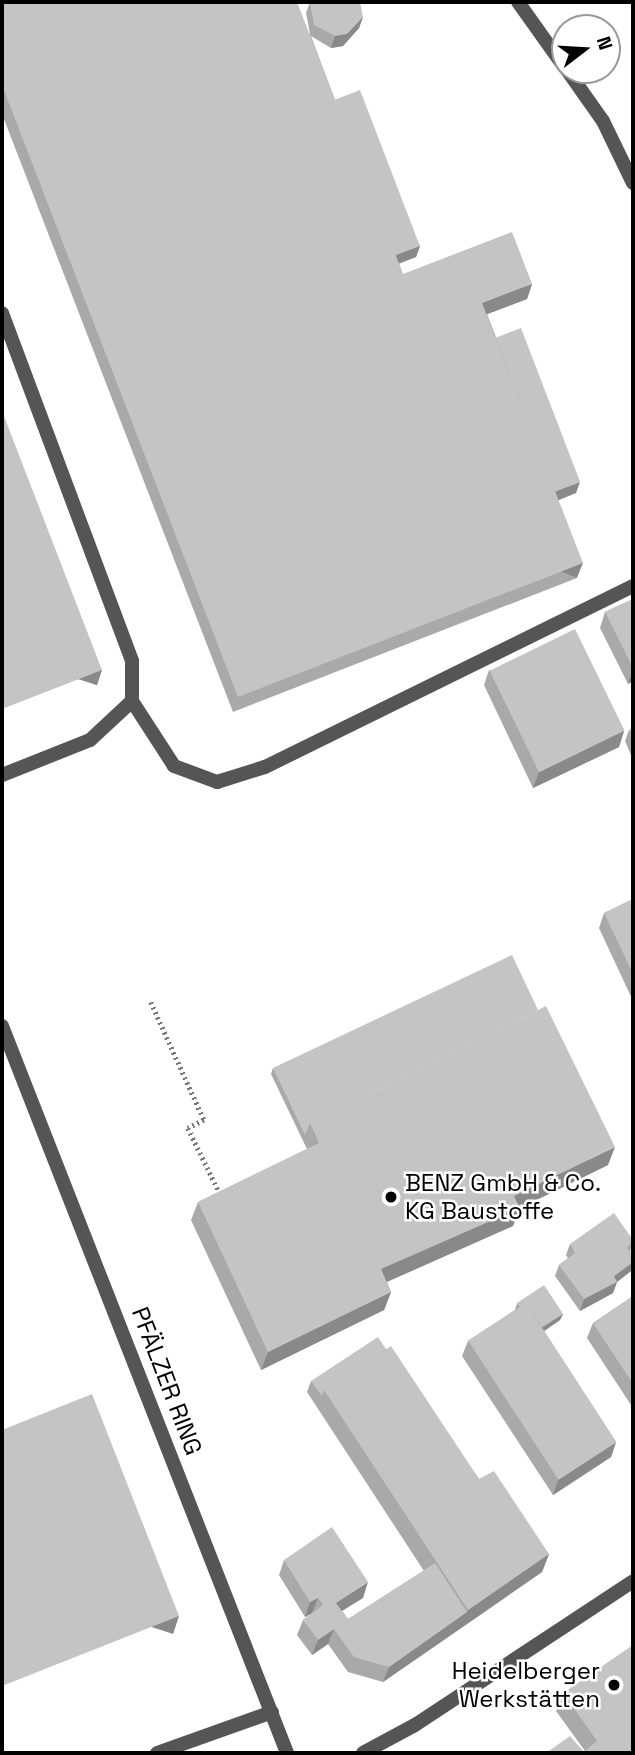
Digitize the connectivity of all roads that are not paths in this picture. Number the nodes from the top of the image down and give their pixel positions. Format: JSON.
{"nodes":[{"id":1,"x":518,"y":2,"type":"edge"},
{"id":2,"x":551,"y":48,"type":"edge"},
{"id":3,"x":577,"y":84,"type":"edge"},
{"id":4,"x":633,"y":183,"type":"edge"},
{"id":5,"x":2,"y":313,"type":"edge"},
{"id":6,"x":633,"y":586,"type":"edge"},
{"id":7,"x":132,"y":701,"type":"junction"},
{"id":8,"x":2,"y":775,"type":"edge"},
{"id":9,"x":2,"y":1026,"type":"edge"},
{"id":10,"x":633,"y":1580,"type":"edge"},
{"id":11,"x":272,"y":1712,"type":"junction"},
{"id":12,"x":157,"y":1753,"type":"edge"},
{"id":13,"x":287,"y":1753,"type":"edge"},
{"id":14,"x":363,"y":1753,"type":"edge"}],
"edges":[{"from":1,"to":2,"type":"street"},
{"from":3,"to":4,"type":"street"},
{"from":5,"to":7,"type":"street"},
{"from":6,"to":7,"type":"street"},
{"from":7,"to":8,"type":"street"},
{"from":9,"to":11,"type":"street","name":"PFÄLZER RING"},
{"from":10,"to":14,"type":"street"},
{"from":11,"to":12,"type":"street"},
{"from":11,"to":13,"type":"street","name":"PFÄLZER RING"}]}
